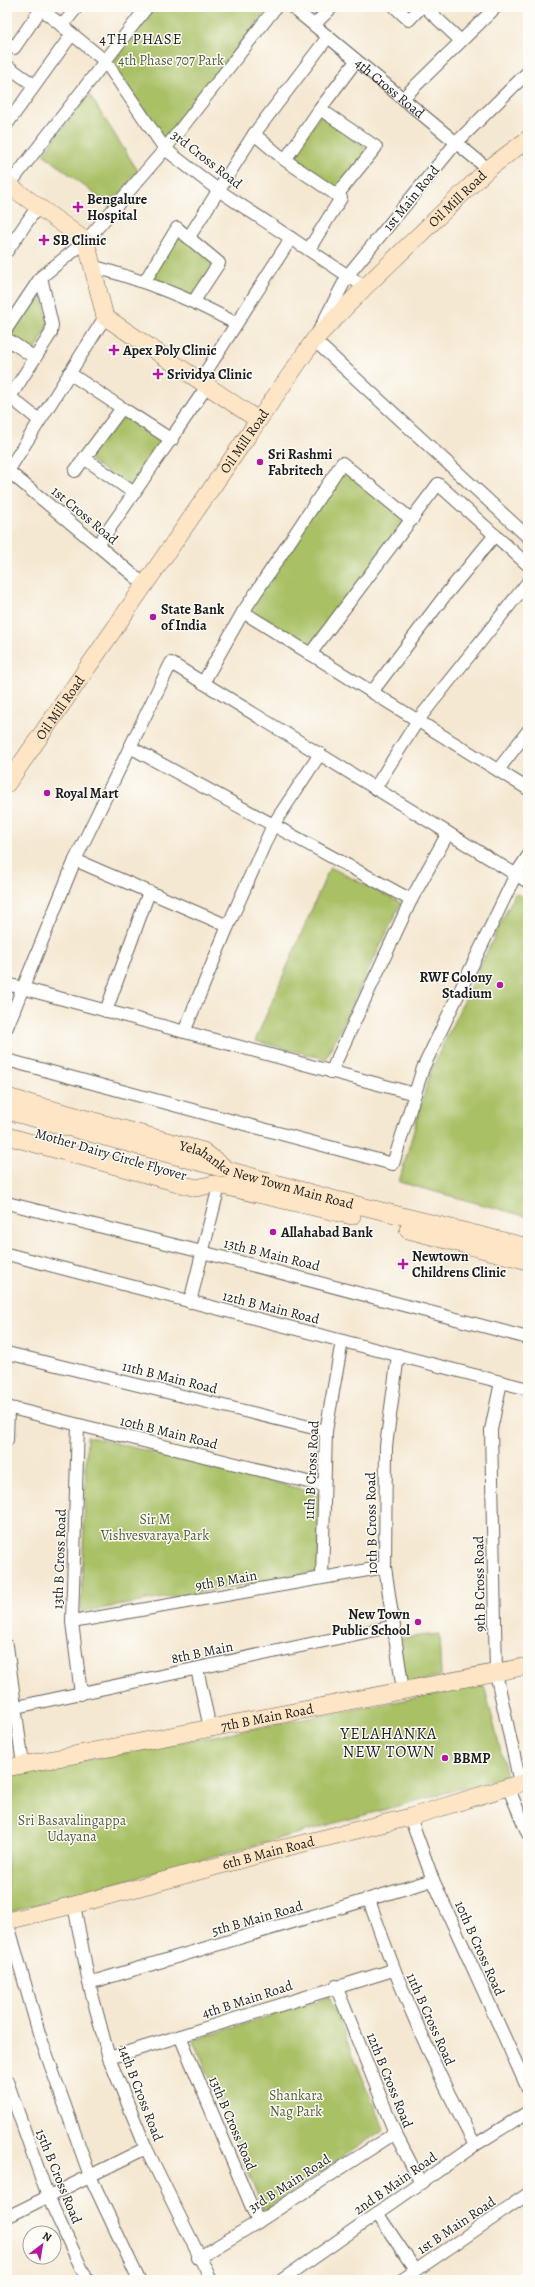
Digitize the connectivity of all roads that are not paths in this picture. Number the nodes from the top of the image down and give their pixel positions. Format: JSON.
{"nodes":[{"id":1,"x":77,"y":7,"type":"edge"},
{"id":2,"x":147,"y":7,"type":"edge"},
{"id":3,"x":276,"y":7,"type":"edge"},
{"id":4,"x":292,"y":7,"type":"edge"},
{"id":5,"x":332,"y":7,"type":"edge"},
{"id":6,"x":395,"y":7,"type":"edge"},
{"id":7,"x":421,"y":7,"type":"edge"},
{"id":8,"x":425,"y":7,"type":"edge"},
{"id":9,"x":496,"y":7,"type":"edge"},
{"id":10,"x":40,"y":8,"type":"edge"},
{"id":11,"x":62,"y":26,"type":"junction"},
{"id":12,"x":314,"y":26,"type":"junction"},
{"id":13,"x":72,"y":34,"type":"junction"},
{"id":14,"x":328,"y":37,"type":"junction"},
{"id":15,"x":461,"y":41,"type":"junction"},
{"id":16,"x":7,"y":43,"type":"edge"},
{"id":17,"x":105,"y":61,"type":"junction"},
{"id":18,"x":356,"y":61,"type":"junction"},
{"id":19,"x":7,"y":66,"type":"edge"},
{"id":20,"x":528,"y":72,"type":"edge"},
{"id":21,"x":34,"y":85,"type":"junction"},
{"id":22,"x":403,"y":98,"type":"junction"},
{"id":23,"x":320,"y":109,"type":"junction"},
{"id":24,"x":7,"y":124,"type":"edge"},
{"id":25,"x":254,"y":134,"type":"junction"},
{"id":26,"x":528,"y":139,"type":"edge"},
{"id":27,"x":456,"y":143,"type":"junction"},
{"id":28,"x":165,"y":149,"type":"junction"},
{"id":29,"x":285,"y":160,"type":"junction"},
{"id":30,"x":488,"y":169,"type":"junction"},
{"id":31,"x":8,"y":185,"type":"edge"},
{"id":32,"x":218,"y":190,"type":"junction"},
{"id":33,"x":337,"y":195,"type":"junction"},
{"id":34,"x":38,"y":206,"type":"junction"},
{"id":35,"x":190,"y":237,"type":"junction"},
{"id":36,"x":291,"y":238,"type":"junction"},
{"id":37,"x":86,"y":241,"type":"junction"},
{"id":38,"x":309,"y":249,"type":"junction"},
{"id":39,"x":7,"y":251,"type":"edge"},
{"id":40,"x":92,"y":266,"type":"junction"},
{"id":41,"x":348,"y":275,"type":"junction"},
{"id":42,"x":41,"y":277,"type":"junction"},
{"id":43,"x":145,"y":281,"type":"junction"},
{"id":44,"x":365,"y":287,"type":"junction"},
{"id":45,"x":194,"y":301,"type":"junction"},
{"id":46,"x":105,"y":317,"type":"junction"},
{"id":47,"x":235,"y":323,"type":"junction"},
{"id":48,"x":7,"y":328,"type":"edge"},
{"id":49,"x":7,"y":339,"type":"edge"},
{"id":50,"x":314,"y":340,"type":"junction"},
{"id":51,"x":35,"y":358,"type":"junction"},
{"id":52,"x":69,"y":373,"type":"junction"},
{"id":53,"x":203,"y":383,"type":"junction"},
{"id":54,"x":9,"y":395,"type":"edge"},
{"id":55,"x":122,"y":408,"type":"junction"},
{"id":56,"x":40,"y":420,"type":"junction"},
{"id":57,"x":258,"y":420,"type":"junction"},
{"id":58,"x":172,"y":440,"type":"junction"},
{"id":59,"x":84,"y":458,"type":"junction"},
{"id":60,"x":7,"y":470,"type":"edge"},
{"id":61,"x":75,"y":471,"type":"dead end"},
{"id":62,"x":134,"y":493,"type":"junction"},
{"id":63,"x":412,"y":520,"type":"junction"},
{"id":64,"x":495,"y":535,"type":"junction"},
{"id":65,"x":528,"y":537,"type":"edge"},
{"id":66,"x":98,"y":546,"type":"junction"},
{"id":67,"x":528,"y":565,"type":"edge"},
{"id":68,"x":528,"y":582,"type":"edge"},
{"id":69,"x":144,"y":584,"type":"junction"},
{"id":70,"x":243,"y":612,"type":"junction"},
{"id":71,"x":310,"y":654,"type":"junction"},
{"id":72,"x":203,"y":683,"type":"junction"},
{"id":73,"x":372,"y":692,"type":"junction"},
{"id":74,"x":418,"y":720,"type":"junction"},
{"id":75,"x":528,"y":731,"type":"edge"},
{"id":76,"x":130,"y":747,"type":"junction"},
{"id":77,"x":320,"y":754,"type":"junction"},
{"id":78,"x":498,"y":770,"type":"junction"},
{"id":79,"x":7,"y":784,"type":"edge"},
{"id":80,"x":375,"y":788,"type":"junction"},
{"id":81,"x":528,"y":789,"type":"edge"},
{"id":82,"x":273,"y":825,"type":"junction"},
{"id":83,"x":448,"y":833,"type":"junction"},
{"id":84,"x":528,"y":856,"type":"edge"},
{"id":85,"x":75,"y":860,"type":"junction"},
{"id":86,"x":516,"y":874,"type":"junction"},
{"id":87,"x":528,"y":882,"type":"edge"},
{"id":88,"x":149,"y":892,"type":"junction"},
{"id":89,"x":411,"y":900,"type":"junction"},
{"id":90,"x":228,"y":926,"type":"junction"},
{"id":91,"x":7,"y":984,"type":"edge"},
{"id":92,"x":23,"y":988,"type":"junction"},
{"id":93,"x":106,"y":1011,"type":"junction"},
{"id":94,"x":7,"y":1027,"type":"edge"},
{"id":95,"x":184,"y":1032,"type":"junction"},
{"id":96,"x":7,"y":1060,"type":"edge"},
{"id":97,"x":331,"y":1072,"type":"junction"},
{"id":98,"x":415,"y":1094,"type":"junction"},
{"id":99,"x":7,"y":1097,"type":"edge"},
{"id":100,"x":7,"y":1111,"type":"edge"},
{"id":101,"x":7,"y":1125,"type":"edge"},
{"id":102,"x":7,"y":1136,"type":"edge"},
{"id":103,"x":228,"y":1170,"type":"junction"},
{"id":104,"x":217,"y":1185,"type":"junction"},
{"id":105,"x":7,"y":1203,"type":"edge"},
{"id":106,"x":528,"y":1248,"type":"edge"},
{"id":107,"x":202,"y":1252,"type":"junction"},
{"id":108,"x":7,"y":1254,"type":"edge"},
{"id":109,"x":528,"y":1261,"type":"edge"},
{"id":110,"x":190,"y":1302,"type":"junction"},
{"id":111,"x":528,"y":1338,"type":"edge"},
{"id":112,"x":342,"y":1341,"type":"junction"},
{"id":113,"x":7,"y":1353,"type":"edge"},
{"id":114,"x":398,"y":1355,"type":"junction"},
{"id":115,"x":501,"y":1382,"type":"junction"},
{"id":116,"x":528,"y":1389,"type":"edge"},
{"id":117,"x":7,"y":1407,"type":"edge"},
{"id":118,"x":78,"y":1424,"type":"junction"},
{"id":119,"x":326,"y":1431,"type":"junction"},
{"id":120,"x":7,"y":1440,"type":"edge"},
{"id":121,"x":324,"y":1486,"type":"junction"},
{"id":122,"x":385,"y":1567,"type":"junction"},
{"id":123,"x":322,"y":1578,"type":"junction"},
{"id":124,"x":72,"y":1622,"type":"junction"},
{"id":125,"x":394,"y":1626,"type":"junction"},
{"id":126,"x":7,"y":1646,"type":"edge"},
{"id":127,"x":528,"y":1666,"type":"edge"},
{"id":128,"x":197,"y":1669,"type":"junction"},
{"id":129,"x":496,"y":1673,"type":"junction"},
{"id":130,"x":403,"y":1691,"type":"junction"},
{"id":131,"x":81,"y":1694,"type":"junction"},
{"id":132,"x":11,"y":1708,"type":"edge"},
{"id":133,"x":210,"y":1728,"type":"junction"},
{"id":134,"x":15,"y":1766,"type":"edge"},
{"id":135,"x":519,"y":1784,"type":"edge"},
{"id":136,"x":410,"y":1817,"type":"junction"},
{"id":137,"x":528,"y":1834,"type":"edge"},
{"id":138,"x":433,"y":1880,"type":"junction"},
{"id":139,"x":369,"y":1900,"type":"junction"},
{"id":140,"x":74,"y":1905,"type":"junction"},
{"id":141,"x":7,"y":1921,"type":"edge"},
{"id":142,"x":393,"y":1970,"type":"junction"},
{"id":143,"x":89,"y":1983,"type":"junction"},
{"id":144,"x":336,"y":1986,"type":"junction"},
{"id":145,"x":180,"y":2036,"type":"junction"},
{"id":146,"x":110,"y":2058,"type":"junction"},
{"id":147,"x":7,"y":2081,"type":"edge"},
{"id":148,"x":528,"y":2089,"type":"edge"},
{"id":149,"x":528,"y":2112,"type":"edge"},
{"id":150,"x":395,"y":2133,"type":"junction"},
{"id":151,"x":475,"y":2145,"type":"junction"},
{"id":152,"x":146,"y":2148,"type":"junction"},
{"id":153,"x":90,"y":2176,"type":"junction"},
{"id":154,"x":421,"y":2183,"type":"junction"},
{"id":155,"x":528,"y":2194,"type":"edge"},
{"id":156,"x":48,"y":2197,"type":"junction"},
{"id":157,"x":377,"y":2214,"type":"junction"},
{"id":158,"x":7,"y":2217,"type":"edge"},
{"id":159,"x":258,"y":2222,"type":"junction"},
{"id":160,"x":198,"y":2258,"type":"junction"},
{"id":161,"x":416,"y":2271,"type":"junction"},
{"id":162,"x":88,"y":2280,"type":"edge"},
{"id":163,"x":139,"y":2280,"type":"edge"},
{"id":164,"x":211,"y":2280,"type":"edge"},
{"id":165,"x":282,"y":2280,"type":"edge"},
{"id":166,"x":402,"y":2280,"type":"edge"}],
"edges":[{"from":1,"to":11,"type":"street"},
{"from":2,"to":17,"type":"street"},
{"from":3,"to":28,"type":"street"},
{"from":4,"to":12,"type":"street","name":"4th Cross Road"},
{"from":5,"to":12,"type":"street"},
{"from":6,"to":7,"type":"street"},
{"from":8,"to":15,"type":"street"},
{"from":9,"to":15,"type":"street"},
{"from":10,"to":11,"type":"street","name":"3rd Cross Road"},
{"from":10,"to":16,"type":"street"},
{"from":11,"to":13,"type":"street","name":"3rd Cross Road"},
{"from":12,"to":14,"type":"street","name":"4th Cross Road"},
{"from":13,"to":17,"type":"street","name":"3rd Cross Road"},
{"from":13,"to":21,"type":"street"},
{"from":14,"to":18,"type":"street","name":"4th Cross Road"},
{"from":14,"to":25,"type":"street"},
{"from":15,"to":22,"type":"street"},
{"from":17,"to":28,"type":"street","name":"3rd Cross Road"},
{"from":17,"to":31,"type":"street"},
{"from":18,"to":22,"type":"street","name":"4th Cross Road"},
{"from":18,"to":23,"type":"street"},
{"from":19,"to":21,"type":"street"},
{"from":20,"to":27,"type":"street","name":"1st Main Road"},
{"from":21,"to":24,"type":"street"},
{"from":22,"to":27,"type":"street","name":"4th Cross Road"},
{"from":23,"to":29,"type":"street"},
{"from":23,"to":33,"type":"street"},
{"from":25,"to":29,"type":"street"},
{"from":25,"to":32,"type":"street"},
{"from":26,"to":30,"type":"main road","name":"Oil Mill Road"},
{"from":27,"to":30,"type":"street","name":"4th Cross Road"},
{"from":27,"to":41,"type":"street","name":"1st Main Road"},
{"from":28,"to":32,"type":"street","name":"3rd Cross Road"},
{"from":28,"to":37,"type":"street"},
{"from":29,"to":33,"type":"street"},
{"from":30,"to":44,"type":"main road","name":"Oil Mill Road"},
{"from":31,"to":34,"type":"main road"},
{"from":32,"to":35,"type":"street"},
{"from":32,"to":36,"type":"street","name":"3rd Cross Road"},
{"from":33,"to":38,"type":"street"},
{"from":34,"to":37,"type":"main road"},
{"from":34,"to":39,"type":"street"},
{"from":35,"to":43,"type":"street"},
{"from":35,"to":45,"type":"street"},
{"from":36,"to":38,"type":"street","name":"3rd Cross Road"},
{"from":36,"to":47,"type":"street"},
{"from":37,"to":40,"type":"main road"},
{"from":37,"to":42,"type":"street"},
{"from":38,"to":41,"type":"street","name":"3rd Cross Road"},
{"from":40,"to":43,"type":"street"},
{"from":40,"to":46,"type":"main road"},
{"from":41,"to":44,"type":"street","name":"3rd Cross Road"},
{"from":41,"to":50,"type":"street","name":"1st Main Road"},
{"from":42,"to":48,"type":"street"},
{"from":42,"to":51,"type":"street"},
{"from":43,"to":45,"type":"street"},
{"from":44,"to":50,"type":"main road","name":"Oil Mill Road"},
{"from":45,"to":47,"type":"street"},
{"from":46,"to":52,"type":"street"},
{"from":46,"to":53,"type":"main road"},
{"from":47,"to":53,"type":"street"},
{"from":49,"to":51,"type":"street"},
{"from":50,"to":57,"type":"main road","name":"Oil Mill Road"},
{"from":50,"to":65,"type":"street"},
{"from":51,"to":54,"type":"street"},
{"from":52,"to":55,"type":"street"},
{"from":52,"to":56,"type":"street"},
{"from":53,"to":57,"type":"main road"},
{"from":53,"to":58,"type":"street"},
{"from":54,"to":56,"type":"street"},
{"from":55,"to":58,"type":"street"},
{"from":55,"to":59,"type":"street"},
{"from":56,"to":60,"type":"street"},
{"from":57,"to":69,"type":"main road","name":"Oil Mill Road"},
{"from":58,"to":62,"type":"street"},
{"from":59,"to":61,"type":"street"},
{"from":59,"to":62,"type":"street"},
{"from":60,"to":66,"type":"street","name":"1st Cross Road"},
{"from":62,"to":66,"type":"street"},
{"from":63,"to":64,"type":"street"},
{"from":63,"to":70,"type":"street"},
{"from":63,"to":71,"type":"street"},
{"from":64,"to":67,"type":"street"},
{"from":64,"to":73,"type":"street"},
{"from":66,"to":69,"type":"street","name":"1st Cross Road"},
{"from":68,"to":74,"type":"street"},
{"from":69,"to":79,"type":"main road","name":"Oil Mill Road"},
{"from":70,"to":71,"type":"street"},
{"from":70,"to":72,"type":"street"},
{"from":71,"to":73,"type":"street"},
{"from":72,"to":76,"type":"street"},
{"from":72,"to":77,"type":"street"},
{"from":73,"to":74,"type":"street"},
{"from":74,"to":78,"type":"street"},
{"from":74,"to":80,"type":"street"},
{"from":75,"to":78,"type":"street"},
{"from":76,"to":82,"type":"street"},
{"from":76,"to":85,"type":"street"},
{"from":77,"to":80,"type":"street"},
{"from":77,"to":82,"type":"street"},
{"from":78,"to":81,"type":"street"},
{"from":80,"to":83,"type":"street"},
{"from":82,"to":89,"type":"street"},
{"from":82,"to":90,"type":"street"},
{"from":83,"to":86,"type":"street"},
{"from":83,"to":89,"type":"street"},
{"from":84,"to":86,"type":"street"},
{"from":85,"to":88,"type":"street"},
{"from":85,"to":92,"type":"street"},
{"from":86,"to":87,"type":"street"},
{"from":86,"to":98,"type":"street"},
{"from":88,"to":90,"type":"street"},
{"from":88,"to":93,"type":"street"},
{"from":89,"to":97,"type":"street"},
{"from":90,"to":95,"type":"street"},
{"from":91,"to":92,"type":"street"},
{"from":92,"to":93,"type":"street"},
{"from":92,"to":94,"type":"street"},
{"from":93,"to":95,"type":"street"},
{"from":95,"to":97,"type":"street"},
{"from":96,"to":98,"type":"street"},
{"from":97,"to":98,"type":"street"},
{"from":99,"to":103,"type":"main road","name":"Yelahanka New Town Main Road"},
{"from":100,"to":103,"type":"main road","name":"Mother Dairy Circle Flyover"},
{"from":101,"to":104,"type":"main road","name":"Mother Dairy Circle Flyover"},
{"from":102,"to":104,"type":"main road","name":"Yelahanka New Town Main Road"},
{"from":103,"to":106,"type":"main road","name":"Yelahanka New Town Main Road"},
{"from":104,"to":107,"type":"street"},
{"from":104,"to":109,"type":"main road","name":"Yelahanka New Town Main Road"},
{"from":105,"to":107,"type":"street","name":"13th B Main Road"},
{"from":107,"to":110,"type":"street"},
{"from":107,"to":111,"type":"street","name":"13th B Main Road"},
{"from":108,"to":110,"type":"street","name":"12th B Main Road"},
{"from":110,"to":112,"type":"street","name":"12th B Main Road"},
{"from":112,"to":114,"type":"street","name":"12th B Main Road"},
{"from":112,"to":119,"type":"street","name":"11th B Cross Road"},
{"from":113,"to":119,"type":"street","name":"11th B Main Road"},
{"from":114,"to":115,"type":"street","name":"12th B Main Road"},
{"from":114,"to":122,"type":"street","name":"10th B Cross Road"},
{"from":115,"to":116,"type":"street","name":"12th B Main Road"},
{"from":115,"to":129,"type":"street","name":"9th B Cross Road"},
{"from":117,"to":118,"type":"street","name":"10th B Main Road"},
{"from":117,"to":120,"type":"street"},
{"from":118,"to":121,"type":"street","name":"10th B Main Road"},
{"from":118,"to":124,"type":"street","name":"13th B Cross Road"},
{"from":119,"to":121,"type":"street","name":"11th B Cross Road"},
{"from":121,"to":123,"type":"street","name":"11th B Cross Road"},
{"from":122,"to":123,"type":"street","name":"9th B Main"},
{"from":122,"to":125,"type":"street","name":"10th B Cross Road"},
{"from":123,"to":124,"type":"street","name":"9th B Main"},
{"from":124,"to":131,"type":"street","name":"13th B Cross Road"},
{"from":125,"to":128,"type":"street","name":"8th B Main"},
{"from":125,"to":130,"type":"street","name":"10th B Cross Road"},
{"from":126,"to":132,"type":"street"},
{"from":127,"to":129,"type":"main road","name":"7th B Main Road"},
{"from":128,"to":131,"type":"street","name":"8th B Main"},
{"from":128,"to":133,"type":"street"},
{"from":129,"to":130,"type":"main road","name":"7th B Main Road"},
{"from":129,"to":135,"type":"street","name":"9th B Cross Road"},
{"from":130,"to":133,"type":"main road","name":"7th B Main Road"},
{"from":131,"to":132,"type":"street","name":"8th B Main"},
{"from":132,"to":134,"type":"street"},
{"from":133,"to":134,"type":"main road","name":"7th B Main Road"},
{"from":135,"to":136,"type":"main road","name":"6th B Main Road"},
{"from":135,"to":137,"type":"street","name":"9th B Cross Road"},
{"from":136,"to":138,"type":"street","name":"10th B Cross Road"},
{"from":136,"to":140,"type":"main road","name":"6th B Main Road"},
{"from":138,"to":139,"type":"street","name":"5th B Main Road"},
{"from":138,"to":148,"type":"street","name":"10th B Cross Road"},
{"from":139,"to":142,"type":"street","name":"11th B Cross Road"},
{"from":139,"to":143,"type":"street","name":"5th B Main Road"},
{"from":140,"to":141,"type":"main road","name":"6th B Main Road"},
{"from":140,"to":143,"type":"street","name":"14th B Cross Road"},
{"from":141,"to":153,"type":"street"},
{"from":142,"to":144,"type":"street","name":"4th B Main Road"},
{"from":142,"to":151,"type":"street","name":"11th B Cross Road"},
{"from":143,"to":146,"type":"street","name":"14th B Cross Road"},
{"from":144,"to":145,"type":"street","name":"4th B Main Road"},
{"from":144,"to":150,"type":"street","name":"12th B Cross Road"},
{"from":145,"to":146,"type":"street","name":"4th B Main Road"},
{"from":145,"to":159,"type":"street","name":"13th B Cross Road"},
{"from":146,"to":152,"type":"street","name":"14th B Cross Road"},
{"from":147,"to":156,"type":"street","name":"15th B Cross Road"},
{"from":149,"to":151,"type":"street","name":"2nd B Main Road"},
{"from":150,"to":154,"type":"street","name":"12th B Cross Road"},
{"from":150,"to":159,"type":"street","name":"3rd B Main Road"},
{"from":151,"to":154,"type":"street","name":"2nd B Main Road"},
{"from":152,"to":153,"type":"street"},
{"from":152,"to":160,"type":"street","name":"14th B Cross Road"},
{"from":153,"to":156,"type":"street"},
{"from":153,"to":163,"type":"street"},
{"from":154,"to":157,"type":"street","name":"2nd B Main Road"},
{"from":155,"to":161,"type":"street","name":"1st B Main Road"},
{"from":156,"to":158,"type":"street"},
{"from":156,"to":162,"type":"street","name":"15th B Cross Road"},
{"from":157,"to":161,"type":"street"},
{"from":157,"to":165,"type":"street","name":"2nd B Main Road"},
{"from":159,"to":160,"type":"street","name":"3rd B Main Road"},
{"from":160,"to":164,"type":"street","name":"14th B Cross Road"},
{"from":161,"to":166,"type":"street","name":"1st B Main Road"}]}
